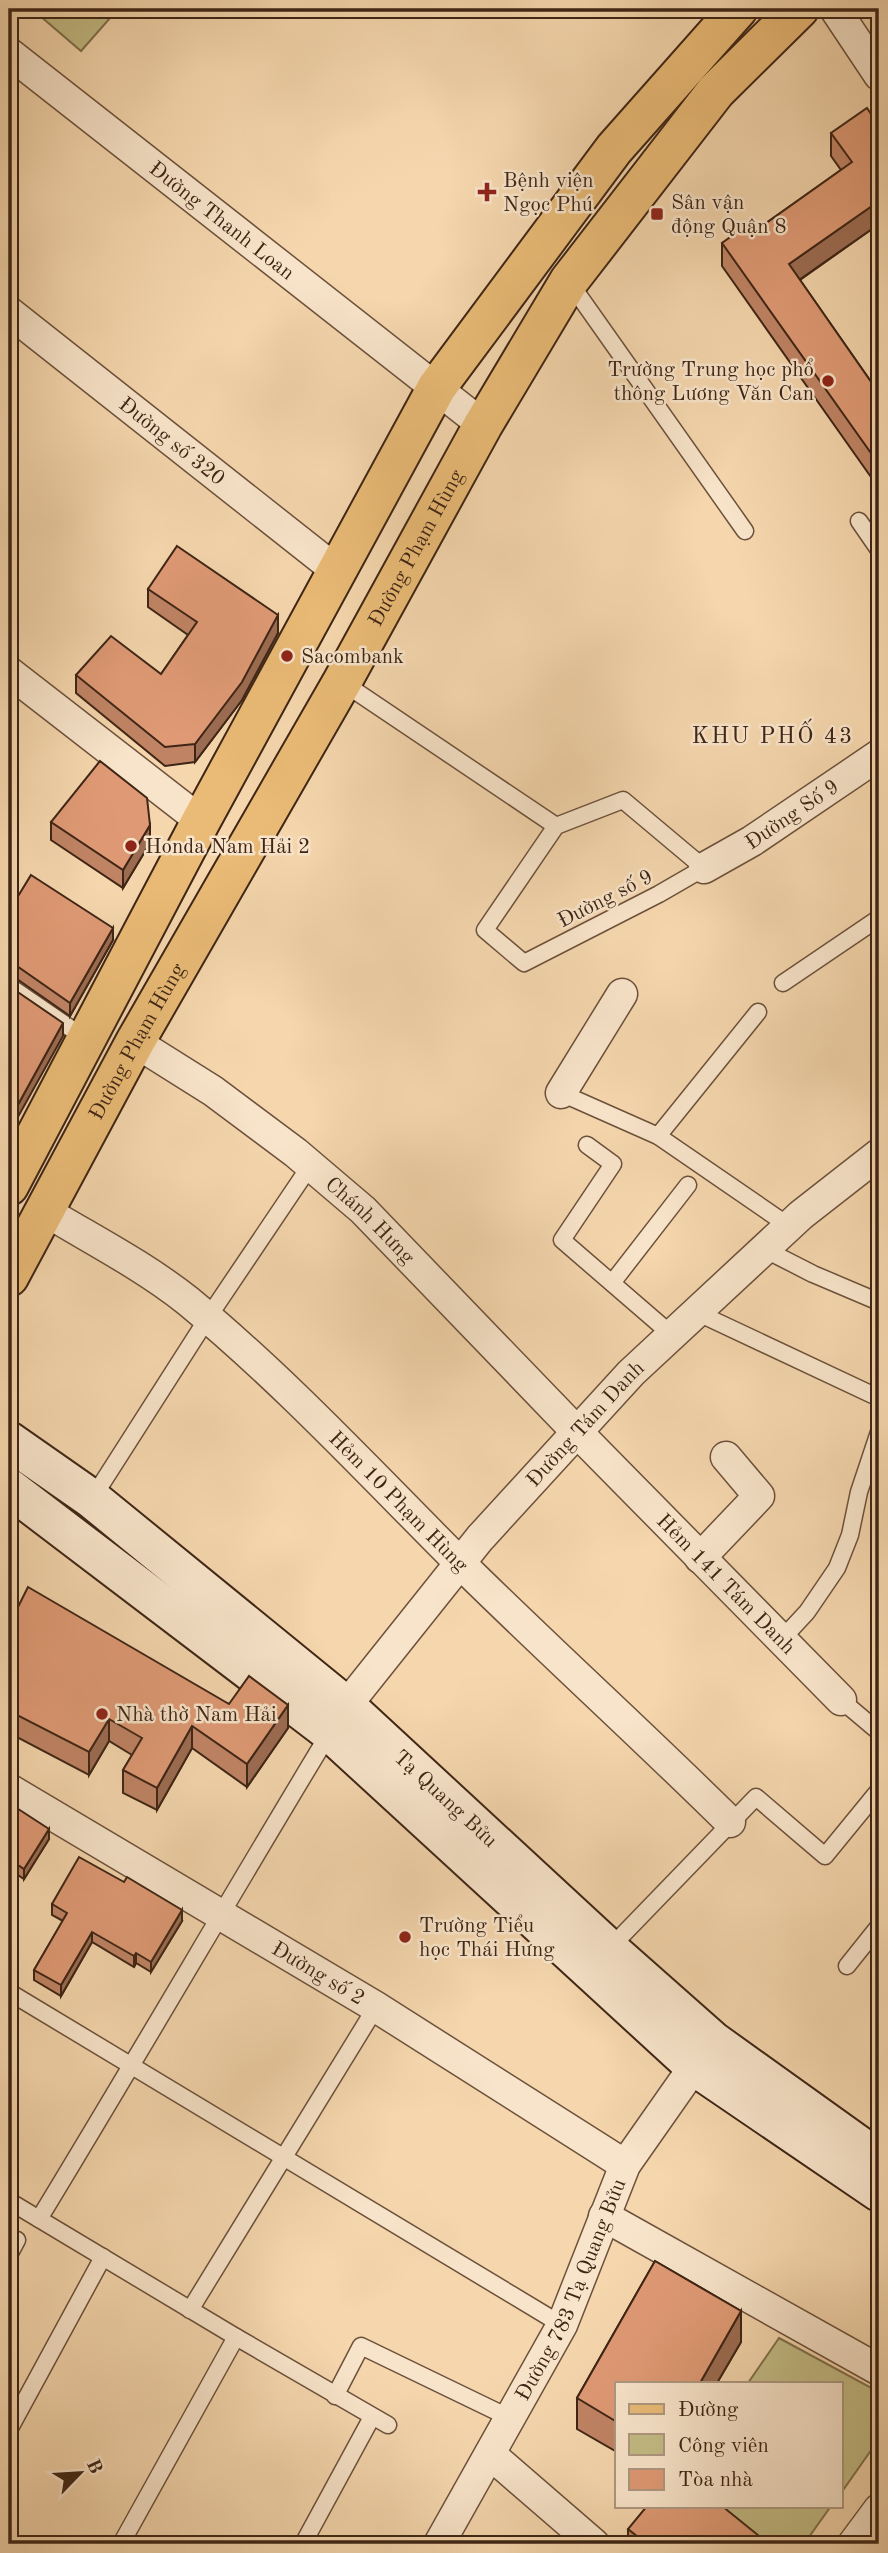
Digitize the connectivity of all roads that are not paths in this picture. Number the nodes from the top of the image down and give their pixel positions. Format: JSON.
{"nodes":[{"id":1,"x":738,"y":9,"type":"edge"},
{"id":2,"x":799,"y":9,"type":"edge"},
{"id":3,"x":835,"y":9,"type":"edge"},
{"id":4,"x":9,"y":53,"type":"edge"},
{"id":5,"x":879,"y":75,"type":"edge"},
{"id":6,"x":569,"y":281,"type":"junction"},
{"id":7,"x":9,"y":312,"type":"edge"},
{"id":8,"x":437,"y":387,"type":"junction"},
{"id":9,"x":483,"y":425,"type":"junction"},
{"id":10,"x":859,"y":521,"type":"dead end"},
{"id":11,"x":745,"y":531,"type":"dead end"},
{"id":12,"x":879,"y":550,"type":"edge"},
{"id":13,"x":337,"y":571,"type":"junction"},
{"id":14,"x":9,"y":671,"type":"edge"},
{"id":15,"x":342,"y":682,"type":"junction"},
{"id":16,"x":879,"y":755,"type":"edge"},
{"id":17,"x":201,"y":821,"type":"junction"},
{"id":18,"x":556,"y":827,"type":"junction"},
{"id":19,"x":704,"y":868,"type":"junction"},
{"id":20,"x":879,"y":918,"type":"edge"},
{"id":21,"x":783,"y":983,"type":"dead end"},
{"id":22,"x":9,"y":986,"type":"edge"},
{"id":23,"x":622,"y":994,"type":"dead end"},
{"id":24,"x":758,"y":1012,"type":"dead end"},
{"id":25,"x":86,"y":1039,"type":"junction"},
{"id":26,"x":135,"y":1042,"type":"junction"},
{"id":27,"x":561,"y":1093,"type":"joint"},
{"id":28,"x":658,"y":1136,"type":"junction"},
{"id":29,"x":587,"y":1145,"type":"dead end"},
{"id":30,"x":879,"y":1154,"type":"edge"},
{"id":31,"x":310,"y":1166,"type":"junction"},
{"id":32,"x":688,"y":1185,"type":"dead end"},
{"id":33,"x":9,"y":1186,"type":"edge"},
{"id":34,"x":45,"y":1212,"type":"junction"},
{"id":35,"x":789,"y":1226,"type":"junction"},
{"id":36,"x":764,"y":1249,"type":"junction"},
{"id":37,"x":9,"y":1277,"type":"edge"},
{"id":38,"x":612,"y":1283,"type":"junction"},
{"id":39,"x":879,"y":1302,"type":"edge"},
{"id":40,"x":696,"y":1312,"type":"junction"},
{"id":41,"x":208,"y":1319,"type":"junction"},
{"id":42,"x":672,"y":1335,"type":"junction"},
{"id":43,"x":879,"y":1398,"type":"edge"},
{"id":44,"x":576,"y":1432,"type":"junction"},
{"id":45,"x":879,"y":1432,"type":"edge"},
{"id":46,"x":9,"y":1441,"type":"edge"},
{"id":47,"x":726,"y":1457,"type":"dead end"},
{"id":48,"x":9,"y":1488,"type":"edge"},
{"id":49,"x":92,"y":1499,"type":"junction"},
{"id":50,"x":700,"y":1558,"type":"junction"},
{"id":51,"x":460,"y":1563,"type":"junction"},
{"id":52,"x":780,"y":1640,"type":"junction"},
{"id":53,"x":841,"y":1700,"type":"joint"},
{"id":54,"x":338,"y":1719,"type":"junction"},
{"id":55,"x":877,"y":1725,"type":"edge"},
{"id":56,"x":9,"y":1790,"type":"edge"},
{"id":57,"x":879,"y":1790,"type":"edge"},
{"id":58,"x":730,"y":1822,"type":"junction"},
{"id":59,"x":219,"y":1914,"type":"junction"},
{"id":60,"x":879,"y":1926,"type":"edge"},
{"id":61,"x":608,"y":1950,"type":"junction"},
{"id":62,"x":847,"y":1966,"type":"dead end"},
{"id":63,"x":9,"y":1992,"type":"edge"},
{"id":64,"x":376,"y":2007,"type":"junction"},
{"id":65,"x":704,"y":2053,"type":"junction"},
{"id":66,"x":132,"y":2066,"type":"junction"},
{"id":67,"x":284,"y":2158,"type":"junction"},
{"id":68,"x":879,"y":2160,"type":"edge"},
{"id":69,"x":625,"y":2165,"type":"junction"},
{"id":70,"x":879,"y":2192,"type":"edge"},
{"id":71,"x":9,"y":2201,"type":"edge"},
{"id":72,"x":604,"y":2216,"type":"junction"},
{"id":73,"x":39,"y":2219,"type":"junction"},
{"id":74,"x":103,"y":2257,"type":"junction"},
{"id":75,"x":190,"y":2310,"type":"junction"},
{"id":76,"x":562,"y":2325,"type":"junction"},
{"id":77,"x":236,"y":2337,"type":"junction"},
{"id":78,"x":879,"y":2370,"type":"edge"},
{"id":79,"x":335,"y":2396,"type":"junction"},
{"id":80,"x":372,"y":2417,"type":"junction"},
{"id":81,"x":510,"y":2418,"type":"junction"},
{"id":82,"x":388,"y":2425,"type":"dead end"},
{"id":83,"x":9,"y":2430,"type":"edge"},
{"id":84,"x":490,"y":2454,"type":"junction"},
{"id":85,"x":879,"y":2509,"type":"edge"},
{"id":86,"x":121,"y":2544,"type":"edge"},
{"id":87,"x":303,"y":2544,"type":"edge"},
{"id":88,"x":439,"y":2544,"type":"edge"},
{"id":89,"x":594,"y":2544,"type":"edge"},
{"id":90,"x":853,"y":2544,"type":"edge"}],
"edges":[{"from":1,"to":8,"type":"main road"},
{"from":2,"to":6,"type":"main road","name":"Đường Phạm Hùng"},
{"from":3,"to":5,"type":"street"},
{"from":4,"to":8,"type":"street","name":"Đường Thanh Loan"},
{"from":6,"to":9,"type":"main road","name":"Đường Phạm Hùng"},
{"from":6,"to":11,"type":"lane"},
{"from":7,"to":13,"type":"street","name":"Đường số 320"},
{"from":8,"to":9,"type":"street","name":"Đường Thanh Loan"},
{"from":8,"to":13,"type":"main road"},
{"from":9,"to":15,"type":"main road","name":"Đường Phạm Hùng"},
{"from":10,"to":12,"type":"lane"},
{"from":13,"to":17,"type":"main road"},
{"from":14,"to":17,"type":"street"},
{"from":15,"to":18,"type":"lane"},
{"from":15,"to":26,"type":"main road","name":"Đường Phạm Hùng"},
{"from":16,"to":19,"type":"street","name":"Đường Số 9"},
{"from":17,"to":25,"type":"main road"},
{"from":18,"to":19,"type":"lane"},
{"from":18,"to":19,"type":"lane","name":"Đường số 9"},
{"from":20,"to":21,"type":"lane"},
{"from":22,"to":25,"type":"lane"},
{"from":23,"to":27,"type":"street"},
{"from":24,"to":28,"type":"lane"},
{"from":25,"to":33,"type":"main road"},
{"from":26,"to":31,"type":"street","name":"Chánh Hưng"},
{"from":26,"to":34,"type":"main road","name":"Đường Phạm Hùng"},
{"from":27,"to":28,"type":"lane"},
{"from":28,"to":35,"type":"lane"},
{"from":29,"to":38,"type":"lane"},
{"from":30,"to":35,"type":"street","name":"Đường Tám Danh"},
{"from":31,"to":41,"type":"lane"},
{"from":31,"to":44,"type":"street","name":"Chánh Hưng"},
{"from":32,"to":38,"type":"lane"},
{"from":34,"to":37,"type":"main road","name":"Đường Phạm Hùng"},
{"from":34,"to":41,"type":"street","name":"Hẻm 10 Phạm Hùng"},
{"from":35,"to":36,"type":"street","name":"Đường Tám Danh"},
{"from":36,"to":39,"type":"lane"},
{"from":36,"to":40,"type":"street","name":"Đường Tám Danh"},
{"from":38,"to":42,"type":"lane"},
{"from":40,"to":42,"type":"street","name":"Đường Tám Danh"},
{"from":40,"to":43,"type":"lane"},
{"from":41,"to":49,"type":"lane"},
{"from":41,"to":51,"type":"street","name":"Hẻm 10 Phạm Hùng"},
{"from":42,"to":44,"type":"street","name":"Đường Tám Danh"},
{"from":44,"to":50,"type":"street","name":"Hẻm 141 Tám Danh"},
{"from":44,"to":51,"type":"street","name":"Đường Tám Danh"},
{"from":45,"to":52,"type":"lane"},
{"from":46,"to":49,"type":"main road","name":"Tạ Quang Bửu"},
{"from":47,"to":50,"type":"street"},
{"from":48,"to":54,"type":"main road","name":"Tạ Quang Bửu"},
{"from":49,"to":54,"type":"main road","name":"Tạ Quang Bửu"},
{"from":50,"to":52,"type":"street","name":"Hẻm 141 Tám Danh"},
{"from":51,"to":54,"type":"street","name":"Đường Tám Danh"},
{"from":51,"to":58,"type":"street","name":"Hẻm 10 Phạm Hùng"},
{"from":52,"to":53,"type":"street","name":"Hẻm 141 Tám Danh"},
{"from":53,"to":55,"type":"lane","name":"Hẻm 141 Tám Danh"},
{"from":54,"to":59,"type":"lane"},
{"from":54,"to":61,"type":"main road","name":"Tạ Quang Bửu"},
{"from":54,"to":65,"type":"main road","name":"Tạ Quang Bửu"},
{"from":56,"to":59,"type":"street","name":"Đường số 2"},
{"from":57,"to":58,"type":"lane"},
{"from":58,"to":61,"type":"lane"},
{"from":59,"to":64,"type":"street","name":"Đường số 2"},
{"from":59,"to":66,"type":"lane"},
{"from":60,"to":62,"type":"lane"},
{"from":61,"to":65,"type":"main road","name":"Tạ Quang Bửu"},
{"from":63,"to":66,"type":"lane"},
{"from":64,"to":67,"type":"lane"},
{"from":64,"to":69,"type":"street","name":"Đường số 2"},
{"from":65,"to":68,"type":"main road","name":"Tạ Quang Bửu"},
{"from":65,"to":69,"type":"street","name":"Đường 783 Tạ Quang Bửu"},
{"from":65,"to":70,"type":"main road","name":"Tạ Quang Bửu"},
{"from":66,"to":67,"type":"lane"},
{"from":66,"to":73,"type":"lane"},
{"from":67,"to":75,"type":"lane"},
{"from":67,"to":76,"type":"lane"},
{"from":69,"to":72,"type":"street","name":"Đường 783 Tạ Quang Bửu"},
{"from":71,"to":73,"type":"lane"},
{"from":72,"to":76,"type":"street","name":"Đường 783 Tạ Quang Bửu"},
{"from":72,"to":78,"type":"street"},
{"from":73,"to":74,"type":"lane"},
{"from":74,"to":75,"type":"lane"},
{"from":74,"to":83,"type":"lane"},
{"from":75,"to":77,"type":"lane"},
{"from":76,"to":81,"type":"street","name":"Đường 783 Tạ Quang Bửu"},
{"from":77,"to":79,"type":"lane"},
{"from":77,"to":86,"type":"lane"},
{"from":79,"to":80,"type":"lane"},
{"from":79,"to":81,"type":"lane"},
{"from":80,"to":82,"type":"lane"},
{"from":80,"to":87,"type":"lane"},
{"from":81,"to":84,"type":"street","name":"Đường 783 Tạ Quang Bửu"},
{"from":84,"to":88,"type":"street","name":"Đường 783 Tạ Quang Bửu"},
{"from":84,"to":89,"type":"street"},
{"from":85,"to":90,"type":"street"}]}
